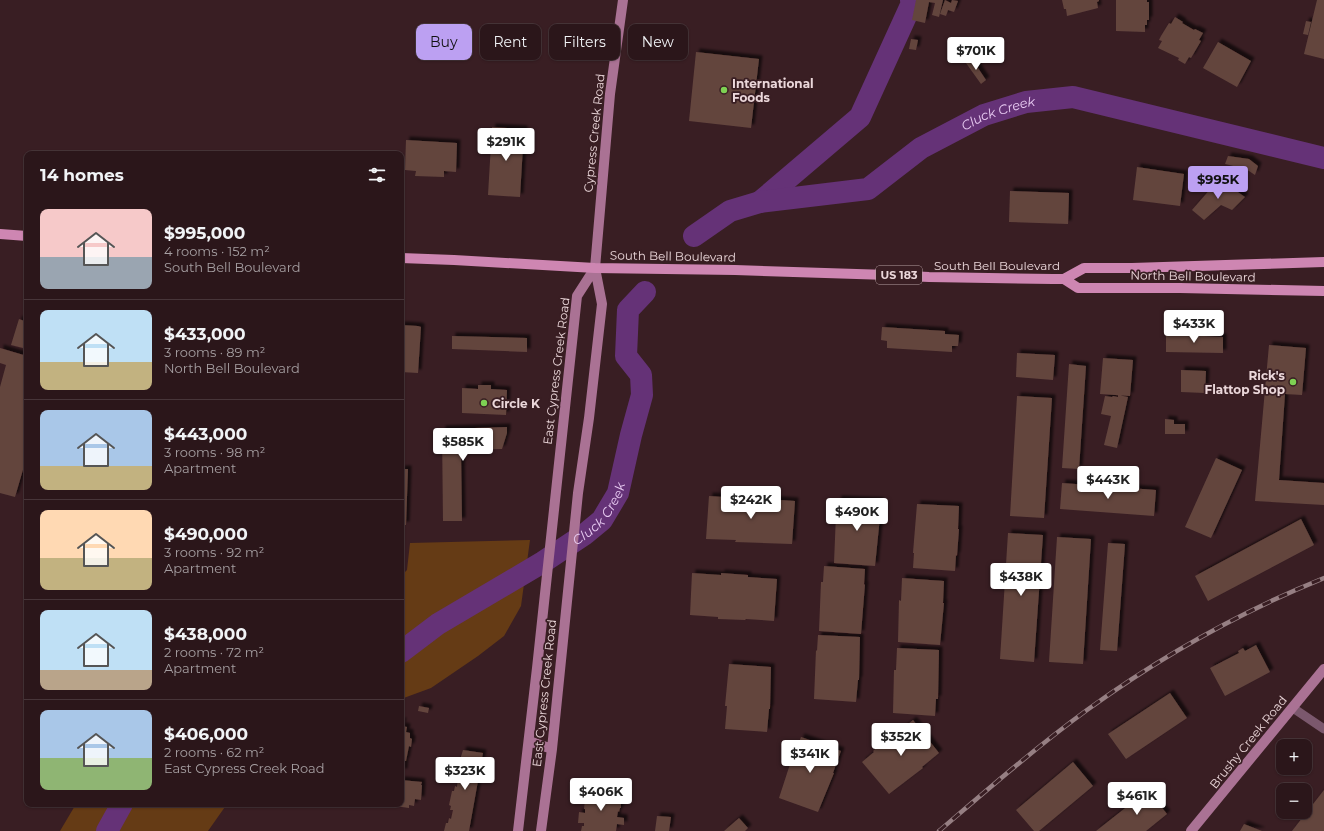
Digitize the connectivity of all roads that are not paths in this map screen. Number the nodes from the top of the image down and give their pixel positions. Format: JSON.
{"nodes":[{"id":1,"x":623,"y":0,"type":"edge"},
{"id":2,"x":0,"y":234,"type":"edge"},
{"id":3,"x":24,"y":236,"type":"edge"},
{"id":4,"x":404,"y":258,"type":"edge"},
{"id":5,"x":1324,"y":262,"type":"edge"},
{"id":6,"x":594,"y":268,"type":"junction"},
{"id":7,"x":1064,"y":279,"type":"junction"},
{"id":8,"x":1324,"y":291,"type":"edge"},
{"id":9,"x":1324,"y":669,"type":"edge"},
{"id":10,"x":1293,"y":708,"type":"junction"},
{"id":11,"x":1324,"y":729,"type":"edge"},
{"id":12,"x":529,"y":741,"type":"junction"},
{"id":13,"x":552,"y":748,"type":"junction"},
{"id":14,"x":518,"y":831,"type":"edge"},
{"id":15,"x":541,"y":831,"type":"edge"},
{"id":16,"x":1191,"y":831,"type":"edge"}],
"edges":[{"from":1,"to":6,"type":"main road","name":"Cypress Creek Road"},
{"from":2,"to":3,"type":"main road"},
{"from":4,"to":6,"type":"main road","number":"US 183"},
{"from":5,"to":7,"type":"main road","name":"South Bell Boulevard","number":"US 183"},
{"from":6,"to":7,"type":"main road","name":"South Bell Boulevard","number":"US 183"},
{"from":6,"to":12,"type":"main road","name":"East Cypress Creek Road"},
{"from":6,"to":13,"type":"main road","name":"East Cypress Creek Road"},
{"from":7,"to":8,"type":"main road","name":"North Bell Boulevard","number":"US 183"},
{"from":9,"to":10,"type":"main road","name":"Brushy Creek Road"},
{"from":10,"to":11,"type":"street"},
{"from":10,"to":16,"type":"main road","name":"Brushy Creek Road"},
{"from":12,"to":13,"type":"main road"},
{"from":12,"to":14,"type":"main road","name":"East Cypress Creek Road"},
{"from":13,"to":15,"type":"main road","name":"East Cypress Creek Road"}]}
